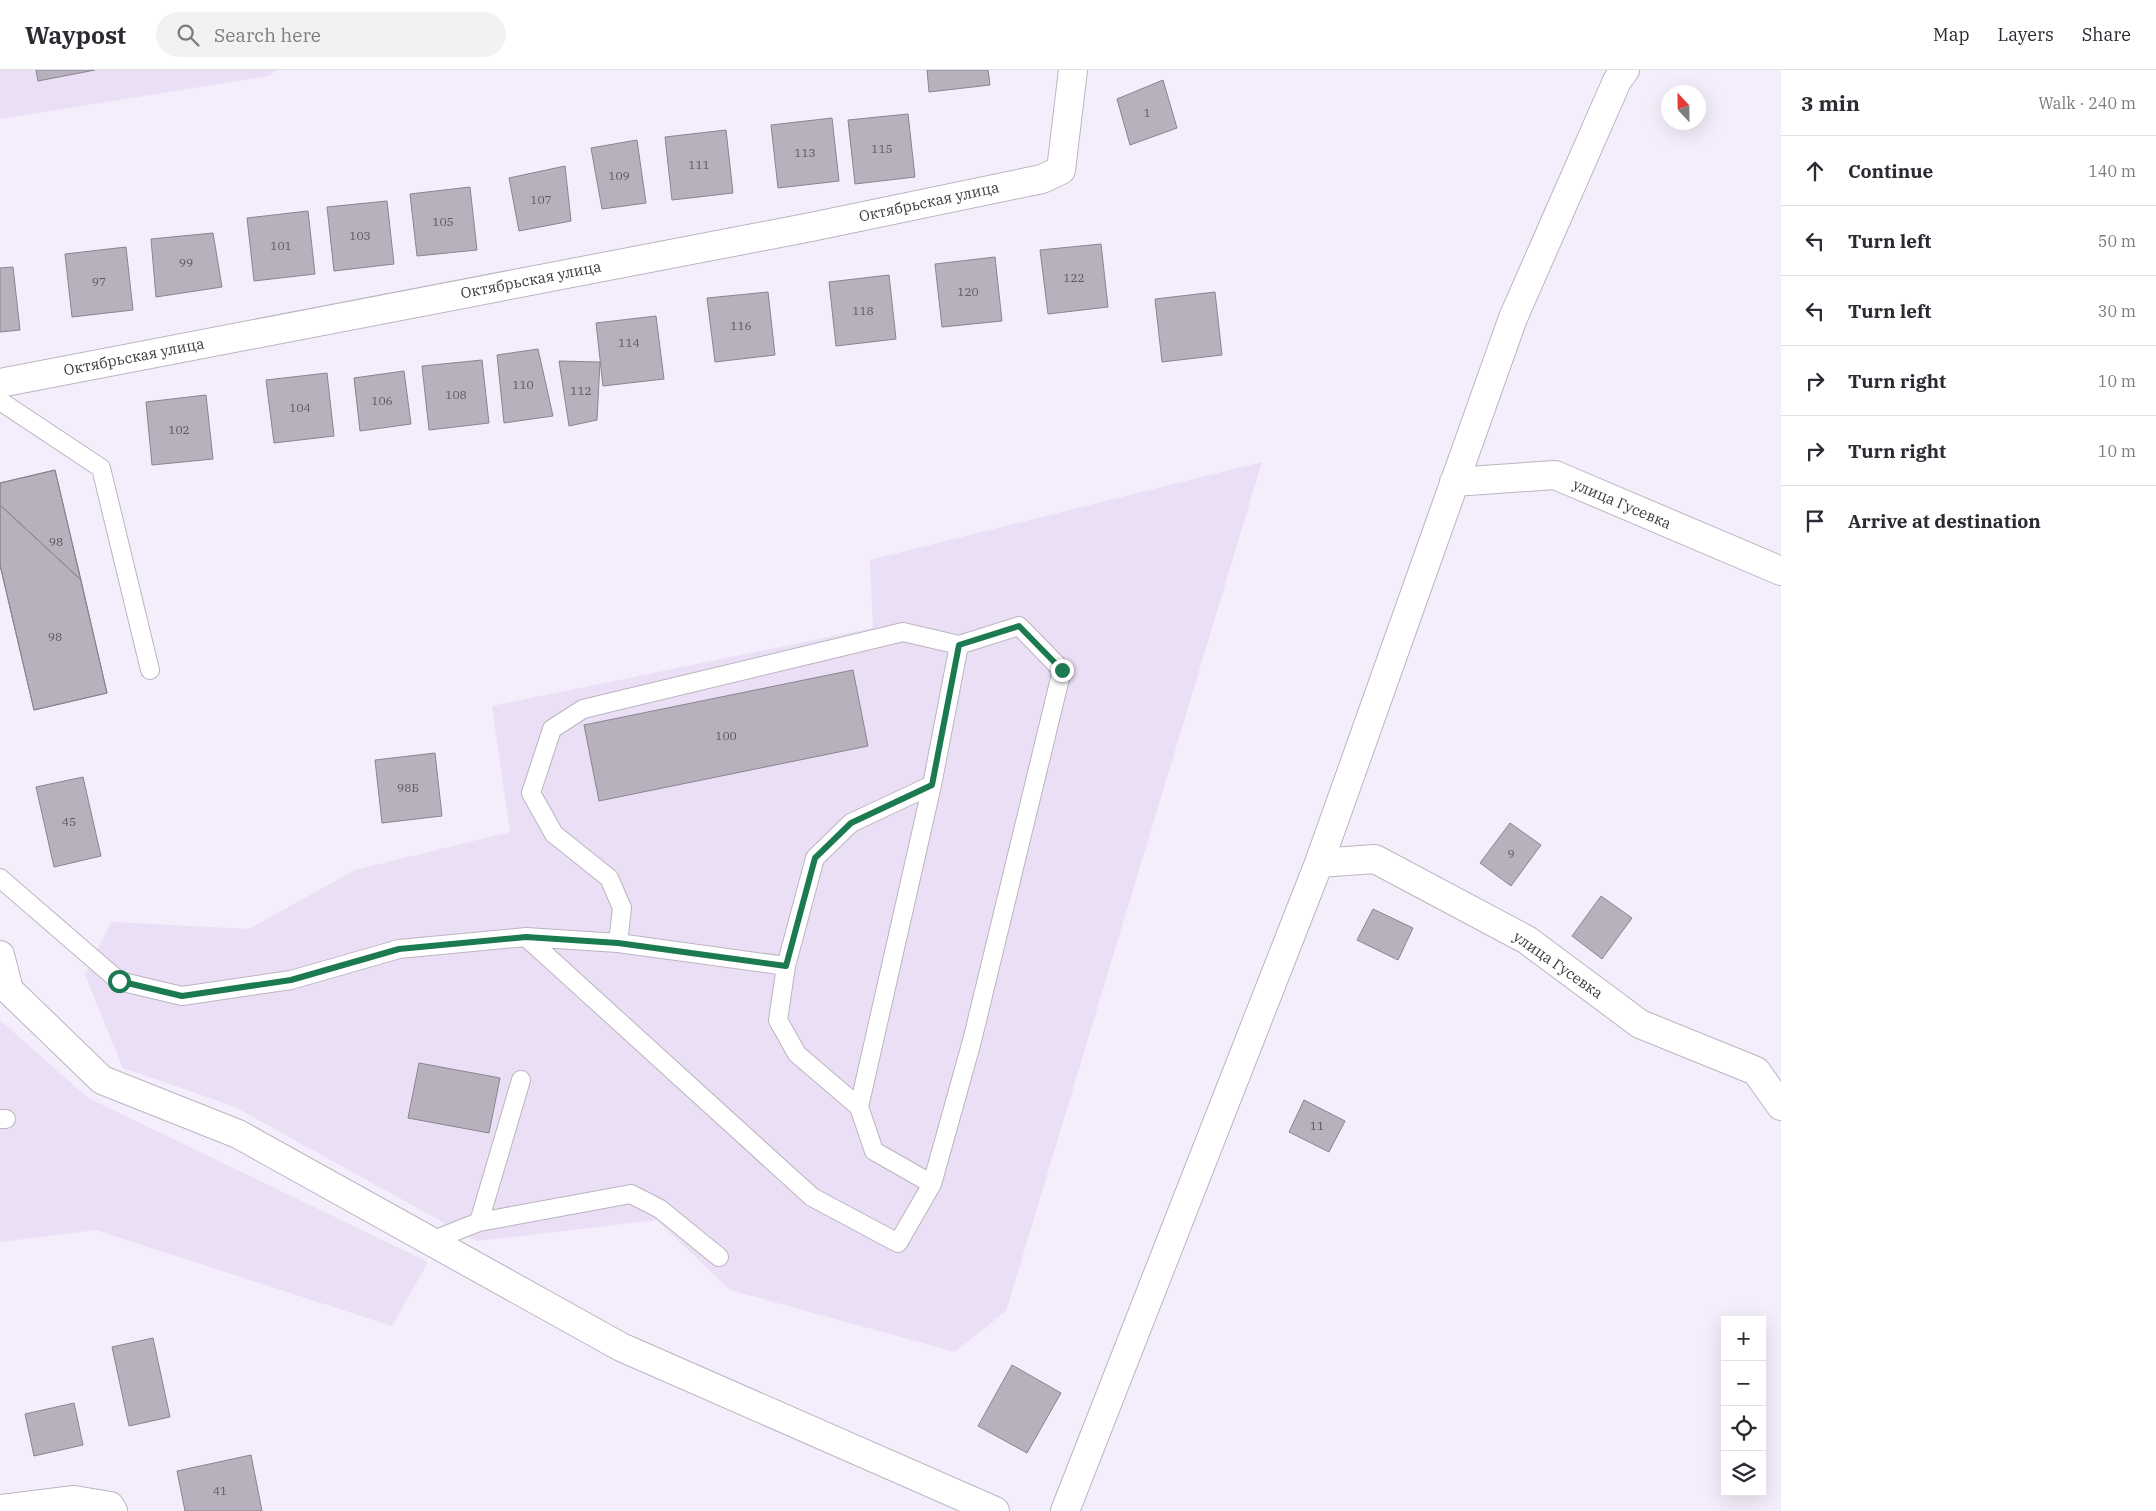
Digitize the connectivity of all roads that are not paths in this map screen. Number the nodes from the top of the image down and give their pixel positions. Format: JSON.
{"nodes":[{"id":1,"x":1073,"y":70,"type":"edge"},
{"id":2,"x":1625,"y":70,"type":"edge"},
{"id":3,"x":0,"y":383,"type":"edge"},
{"id":4,"x":0,"y":401,"type":"edge"},
{"id":5,"x":1454,"y":482,"type":"junction"},
{"id":6,"x":1781,"y":571,"type":"edge"},
{"id":7,"x":959,"y":645,"type":"junction"},
{"id":8,"x":150,"y":670,"type":"dead end"},
{"id":9,"x":932,"y":785,"type":"junction"},
{"id":10,"x":1319,"y":863,"type":"junction"},
{"id":11,"x":0,"y":878,"type":"edge"},
{"id":12,"x":526,"y":937,"type":"junction"},
{"id":13,"x":618,"y":943,"type":"junction"},
{"id":14,"x":0,"y":955,"type":"edge"},
{"id":15,"x":786,"y":966,"type":"junction"},
{"id":16,"x":521,"y":1080,"type":"dead end"},
{"id":17,"x":1781,"y":1106,"type":"edge"},
{"id":18,"x":859,"y":1107,"type":"junction"},
{"id":19,"x":932,"y":1184,"type":"junction"},
{"id":20,"x":479,"y":1222,"type":"junction"},
{"id":21,"x":431,"y":1241,"type":"junction"},
{"id":22,"x":719,"y":1256,"type":"dead end"},
{"id":23,"x":0,"y":1509,"type":"edge"},
{"id":24,"x":112,"y":1509,"type":"edge"},
{"id":25,"x":995,"y":1511,"type":"edge"},
{"id":26,"x":1065,"y":1511,"type":"edge"}],
"edges":[{"from":1,"to":3,"type":"street","name":"Октябрьская улица"},
{"from":2,"to":5,"type":"street"},
{"from":4,"to":8,"type":"lane"},
{"from":5,"to":6,"type":"street","name":"улица Гусевка"},
{"from":5,"to":10,"type":"street"},
{"from":7,"to":9,"type":"lane"},
{"from":7,"to":13,"type":"lane"},
{"from":7,"to":19,"type":"lane"},
{"from":9,"to":15,"type":"lane"},
{"from":9,"to":18,"type":"lane"},
{"from":10,"to":17,"type":"street","name":"улица Гусевка"},
{"from":10,"to":26,"type":"street"},
{"from":11,"to":12,"type":"lane"},
{"from":12,"to":13,"type":"lane"},
{"from":12,"to":19,"type":"lane"},
{"from":13,"to":15,"type":"lane"},
{"from":14,"to":21,"type":"street"},
{"from":15,"to":18,"type":"lane"},
{"from":16,"to":20,"type":"lane"},
{"from":18,"to":19,"type":"lane"},
{"from":20,"to":21,"type":"lane"},
{"from":20,"to":22,"type":"lane"},
{"from":21,"to":25,"type":"street"},
{"from":23,"to":24,"type":"street"}]}
